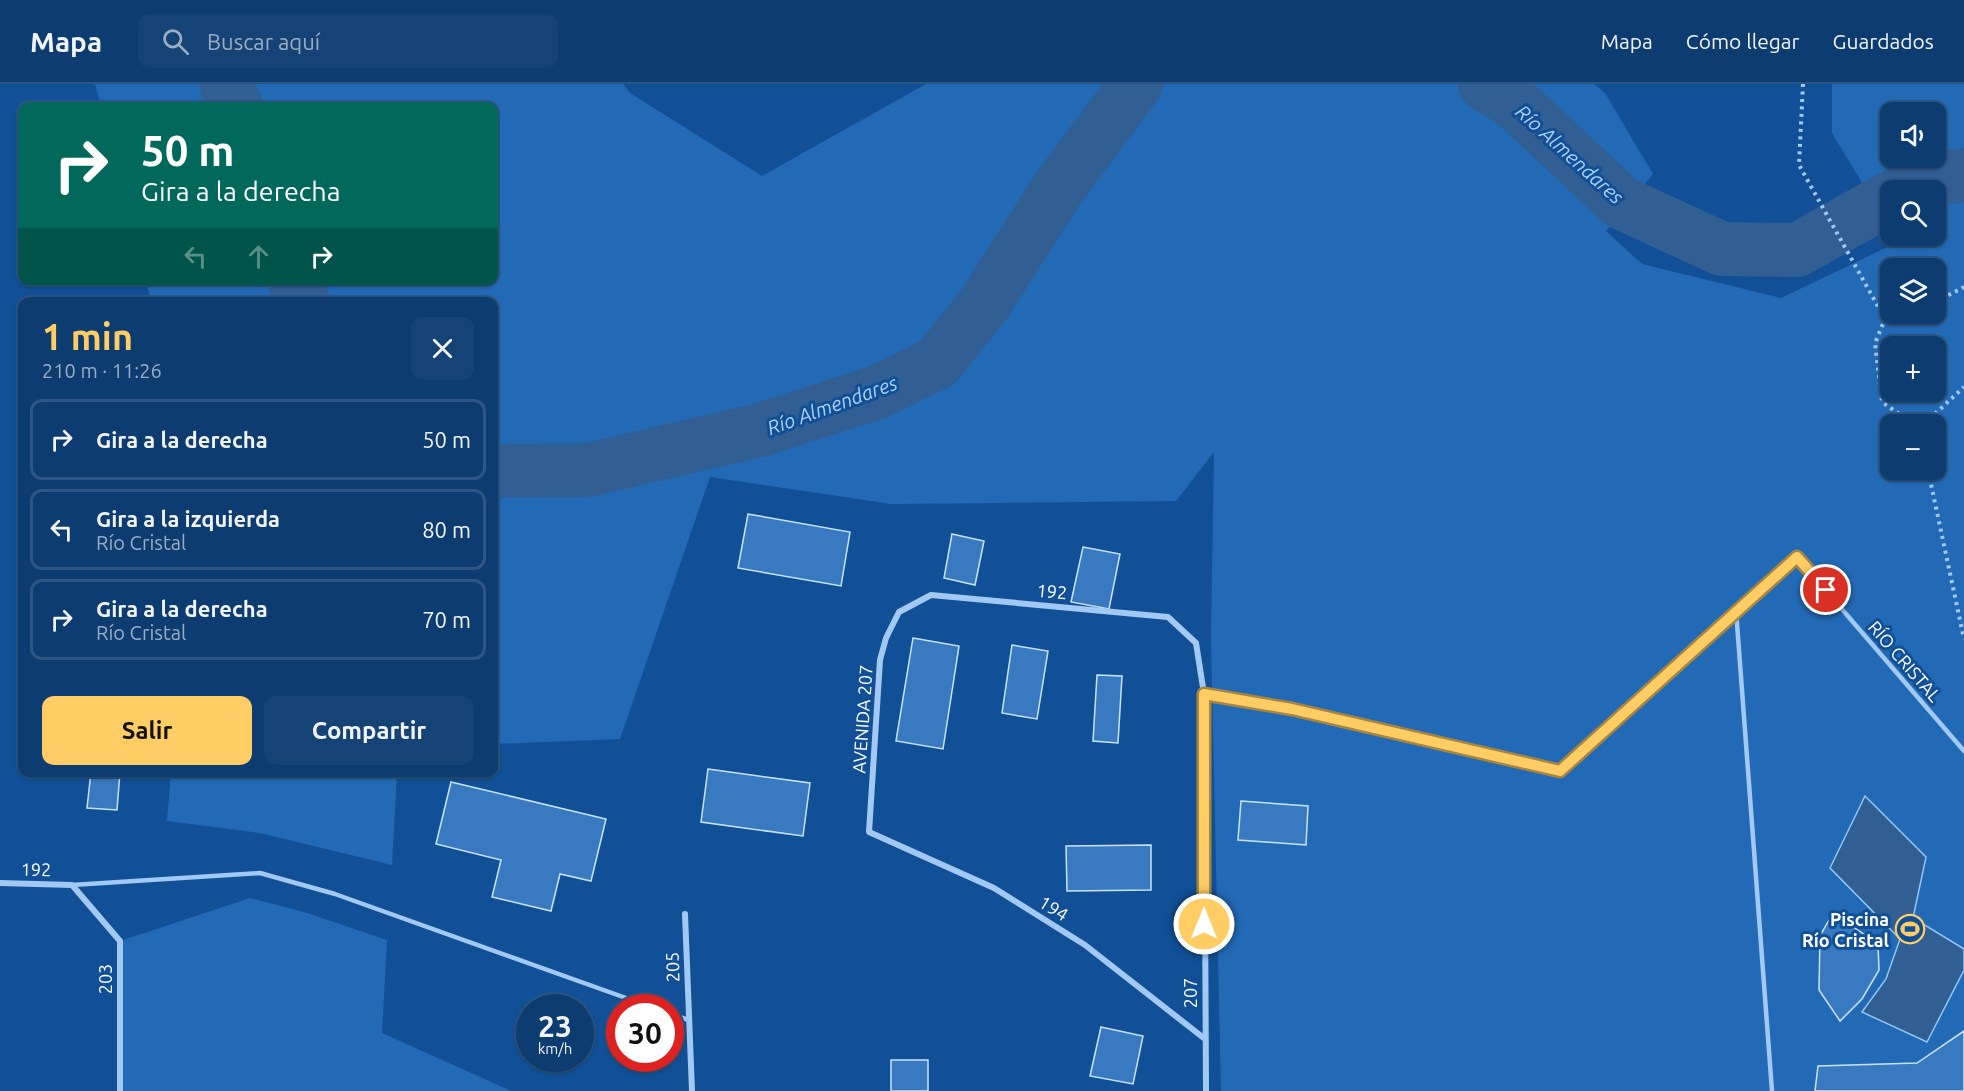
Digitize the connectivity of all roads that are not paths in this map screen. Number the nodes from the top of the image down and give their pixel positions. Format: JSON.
{"nodes":[{"id":1,"x":1736,"y":610,"type":"junction"},
{"id":2,"x":899,"y":612,"type":"joint"},
{"id":3,"x":1196,"y":643,"type":"joint"},
{"id":4,"x":1204,"y":694,"type":"junction"},
{"id":5,"x":1964,"y":751,"type":"edge"},
{"id":6,"x":869,"y":832,"type":"joint"},
{"id":7,"x":0,"y":883,"type":"edge"},
{"id":8,"x":72,"y":885,"type":"junction"},
{"id":9,"x":685,"y":914,"type":"dead end"},
{"id":10,"x":615,"y":994,"type":"edge"},
{"id":11,"x":684,"y":1018,"type":"edge"},
{"id":12,"x":689,"y":1020,"type":"junction"},
{"id":13,"x":1205,"y":1039,"type":"junction"},
{"id":14,"x":120,"y":1091,"type":"edge"},
{"id":15,"x":692,"y":1091,"type":"edge"},
{"id":16,"x":1206,"y":1091,"type":"edge"},
{"id":17,"x":1772,"y":1091,"type":"edge"}],
"edges":[{"from":1,"to":4,"type":"lane","name":"RÍO CRISTAL"},
{"from":1,"to":5,"type":"lane","name":"RÍO CRISTAL"},
{"from":1,"to":17,"type":"lane"},
{"from":2,"to":3,"type":"street","name":"192"},
{"from":2,"to":6,"type":"street","name":"AVENIDA 207"},
{"from":3,"to":4,"type":"street","name":"207"},
{"from":4,"to":13,"type":"street","name":"207"},
{"from":6,"to":13,"type":"street","name":"194"},
{"from":7,"to":8,"type":"street","name":"192"},
{"from":8,"to":10,"type":"lane"},
{"from":8,"to":14,"type":"street","name":"203"},
{"from":9,"to":12,"type":"street","name":"205"},
{"from":11,"to":12,"type":"lane"},
{"from":12,"to":15,"type":"street","name":"205"},
{"from":13,"to":16,"type":"street","name":"207"}]}
